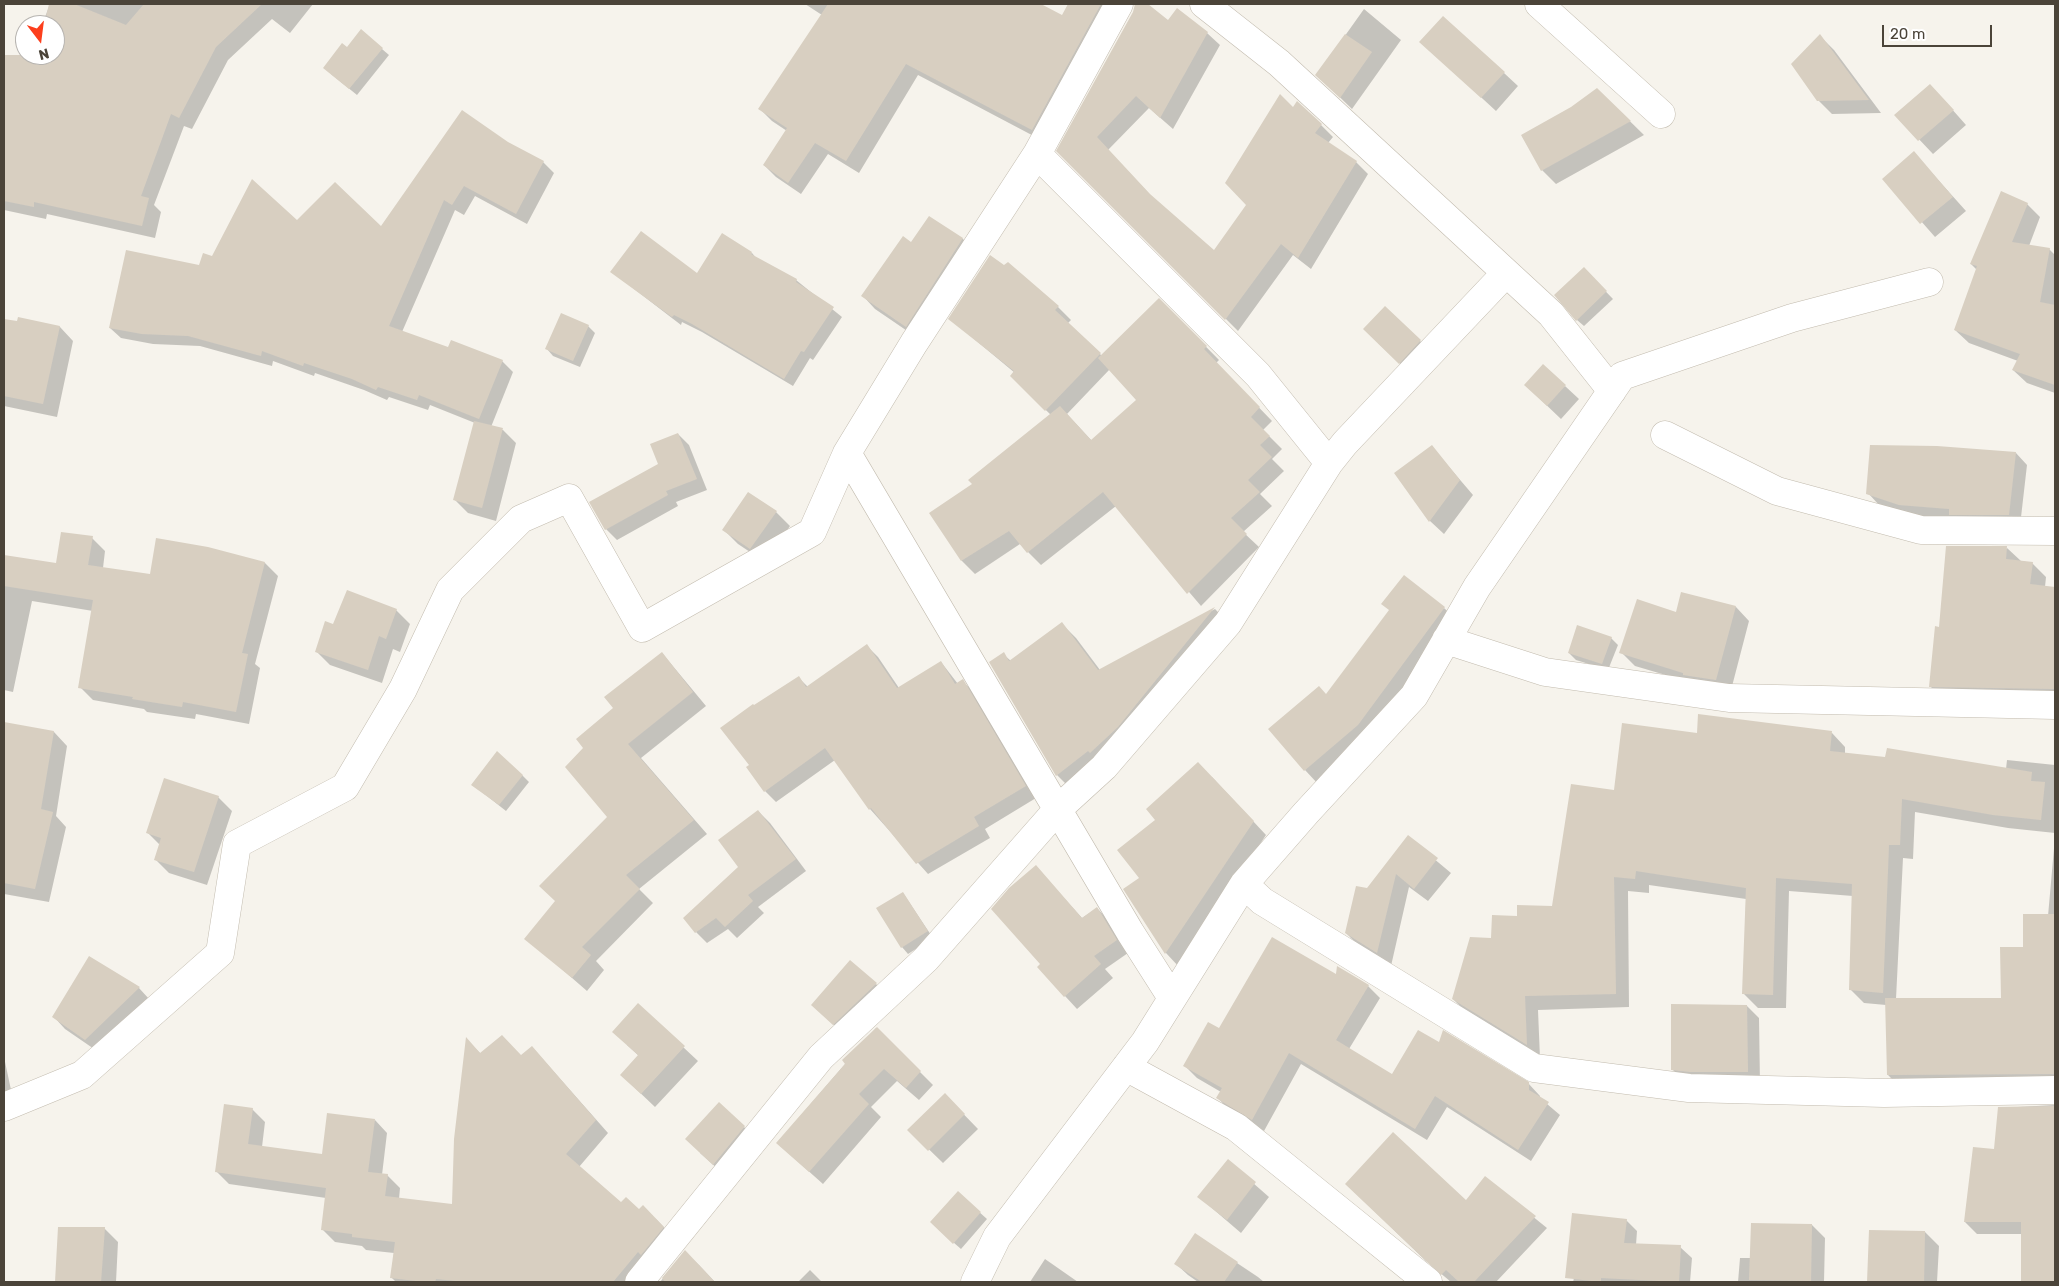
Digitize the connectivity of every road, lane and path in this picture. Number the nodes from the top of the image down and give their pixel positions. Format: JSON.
{"nodes":[{"id":1,"x":1119,"y":4,"type":"edge"},
{"id":2,"x":1204,"y":4,"type":"edge"},
{"id":3,"x":1539,"y":4,"type":"edge"},
{"id":4,"x":1661,"y":114,"type":"dead end"},
{"id":5,"x":1037,"y":154,"type":"junction"},
{"id":6,"x":1506,"y":273,"type":"junction"},
{"id":7,"x":1929,"y":282,"type":"dead end"},
{"id":8,"x":1612,"y":392,"type":"junction"},
{"id":9,"x":1665,"y":435,"type":"dead end"},
{"id":10,"x":846,"y":452,"type":"junction"},
{"id":11,"x":1329,"y":463,"type":"junction"},
{"id":12,"x":2055,"y":531,"type":"edge"},
{"id":13,"x":1446,"y":640,"type":"junction"},
{"id":14,"x":2055,"y":705,"type":"edge"},
{"id":15,"x":1058,"y":809,"type":"junction"},
{"id":16,"x":1244,"y":884,"type":"junction"},
{"id":17,"x":1172,"y":998,"type":"junction"},
{"id":18,"x":1126,"y":1067,"type":"junction"},
{"id":19,"x":2055,"y":1090,"type":"edge"},
{"id":20,"x":4,"y":1107,"type":"edge"},
{"id":21,"x":639,"y":1282,"type":"edge"},
{"id":22,"x":975,"y":1282,"type":"edge"},
{"id":23,"x":1428,"y":1282,"type":"edge"}],
"edges":[{"from":1,"to":5,"type":"street"},
{"from":2,"to":6,"type":"street"},
{"from":3,"to":4,"type":"street"},
{"from":5,"to":10,"type":"street"},
{"from":5,"to":11,"type":"street"},
{"from":6,"to":8,"type":"street"},
{"from":6,"to":11,"type":"street"},
{"from":7,"to":8,"type":"street"},
{"from":8,"to":13,"type":"street"},
{"from":9,"to":12,"type":"street"},
{"from":10,"to":15,"type":"street"},
{"from":10,"to":20,"type":"street"},
{"from":11,"to":15,"type":"street"},
{"from":13,"to":14,"type":"street"},
{"from":13,"to":16,"type":"street"},
{"from":15,"to":17,"type":"street"},
{"from":15,"to":21,"type":"street"},
{"from":16,"to":17,"type":"street"},
{"from":16,"to":19,"type":"street"},
{"from":17,"to":18,"type":"street"},
{"from":18,"to":22,"type":"street"},
{"from":18,"to":23,"type":"street"}]}
